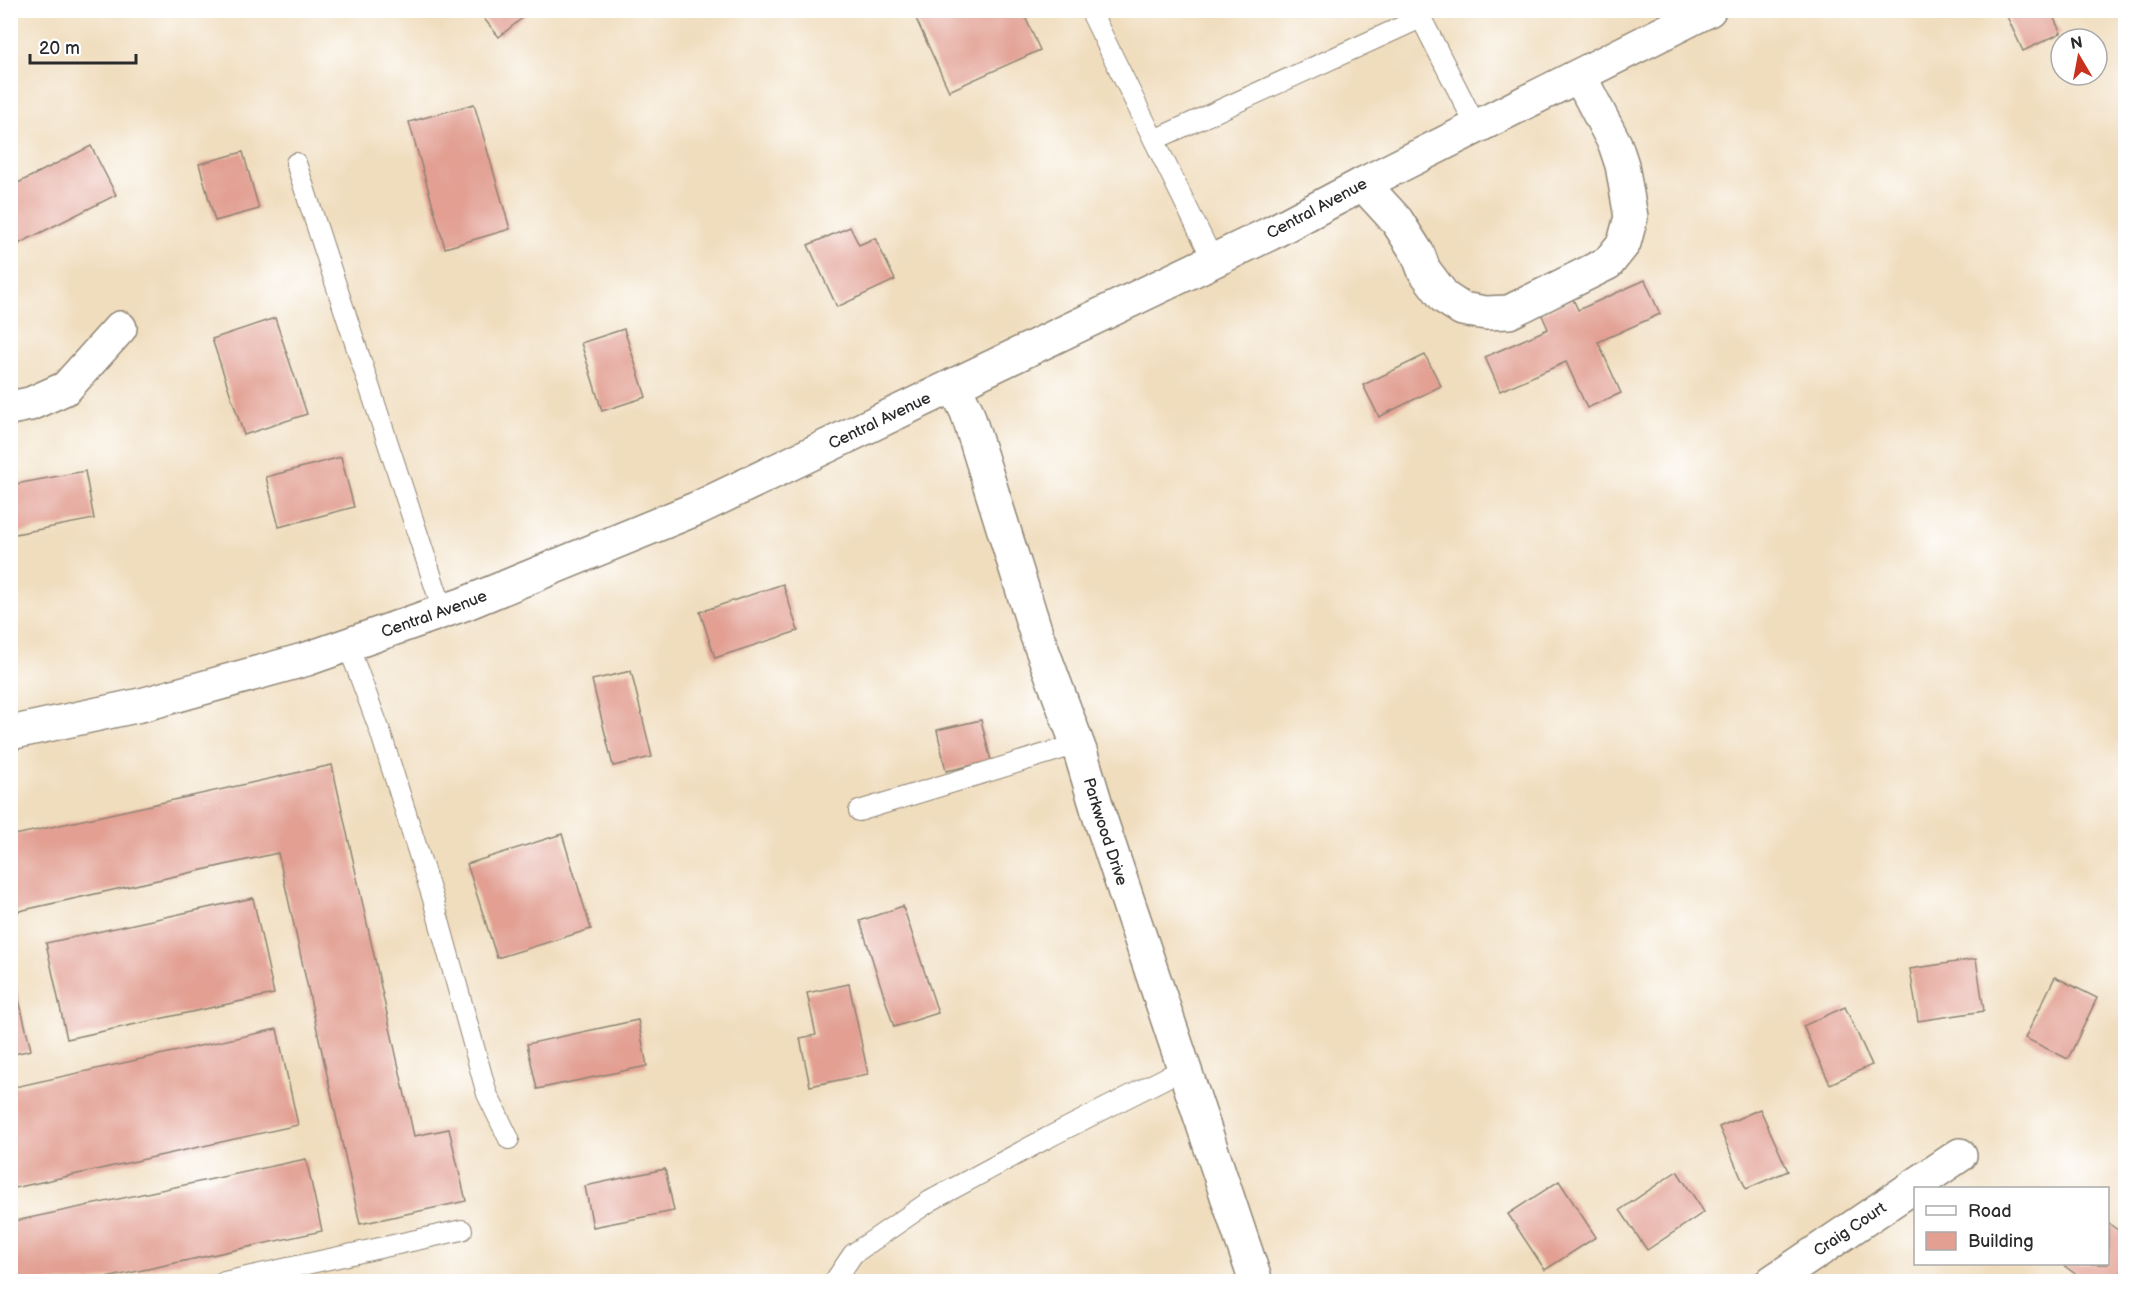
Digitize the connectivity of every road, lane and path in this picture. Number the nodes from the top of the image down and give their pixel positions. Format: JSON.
{"nodes":[{"id":1,"x":1090,"y":10,"type":"edge"},
{"id":2,"x":1709,"y":10,"type":"edge"},
{"id":3,"x":1419,"y":14,"type":"edge"},
{"id":4,"x":1580,"y":77,"type":"junction"},
{"id":5,"x":1477,"y":128,"type":"junction"},
{"id":6,"x":1154,"y":140,"type":"junction"},
{"id":7,"x":296,"y":163,"type":"dead end"},
{"id":8,"x":1363,"y":184,"type":"junction"},
{"id":9,"x":1214,"y":260,"type":"junction"},
{"id":10,"x":120,"y":328,"type":"dead end"},
{"id":11,"x":954,"y":385,"type":"junction"},
{"id":12,"x":10,"y":408,"type":"edge"},
{"id":13,"x":443,"y":611,"type":"junction"},
{"id":14,"x":348,"y":645,"type":"junction"},
{"id":15,"x":10,"y":733,"type":"edge"},
{"id":16,"x":1078,"y":744,"type":"junction"},
{"id":17,"x":859,"y":811,"type":"dead end"},
{"id":18,"x":1185,"y":1068,"type":"junction"},
{"id":19,"x":509,"y":1139,"type":"dead end"},
{"id":20,"x":1960,"y":1155,"type":"dead end"},
{"id":21,"x":462,"y":1230,"type":"dead end"},
{"id":22,"x":224,"y":1281,"type":"edge"},
{"id":23,"x":834,"y":1281,"type":"edge"},
{"id":24,"x":1256,"y":1281,"type":"edge"},
{"id":25,"x":1772,"y":1281,"type":"edge"}],
"edges":[{"from":1,"to":6,"type":"lane"},
{"from":2,"to":4,"type":"street","name":"Central Avenue"},
{"from":3,"to":5,"type":"lane"},
{"from":3,"to":6,"type":"lane"},
{"from":4,"to":5,"type":"street","name":"Central Avenue"},
{"from":4,"to":8,"type":"street"},
{"from":5,"to":8,"type":"street","name":"Central Avenue"},
{"from":6,"to":9,"type":"lane"},
{"from":7,"to":13,"type":"lane"},
{"from":8,"to":9,"type":"street","name":"Central Avenue"},
{"from":9,"to":11,"type":"street","name":"Central Avenue"},
{"from":10,"to":12,"type":"street"},
{"from":11,"to":13,"type":"street","name":"Central Avenue"},
{"from":11,"to":16,"type":"street","name":"Parkwood Drive"},
{"from":13,"to":14,"type":"street","name":"Central Avenue"},
{"from":14,"to":15,"type":"street","name":"Central Avenue"},
{"from":14,"to":19,"type":"lane"},
{"from":16,"to":17,"type":"lane"},
{"from":16,"to":18,"type":"street","name":"Parkwood Drive"},
{"from":18,"to":23,"type":"lane"},
{"from":18,"to":24,"type":"street","name":"Parkwood Drive"},
{"from":20,"to":25,"type":"street","name":"Craig Court"},
{"from":21,"to":22,"type":"lane"}]}
